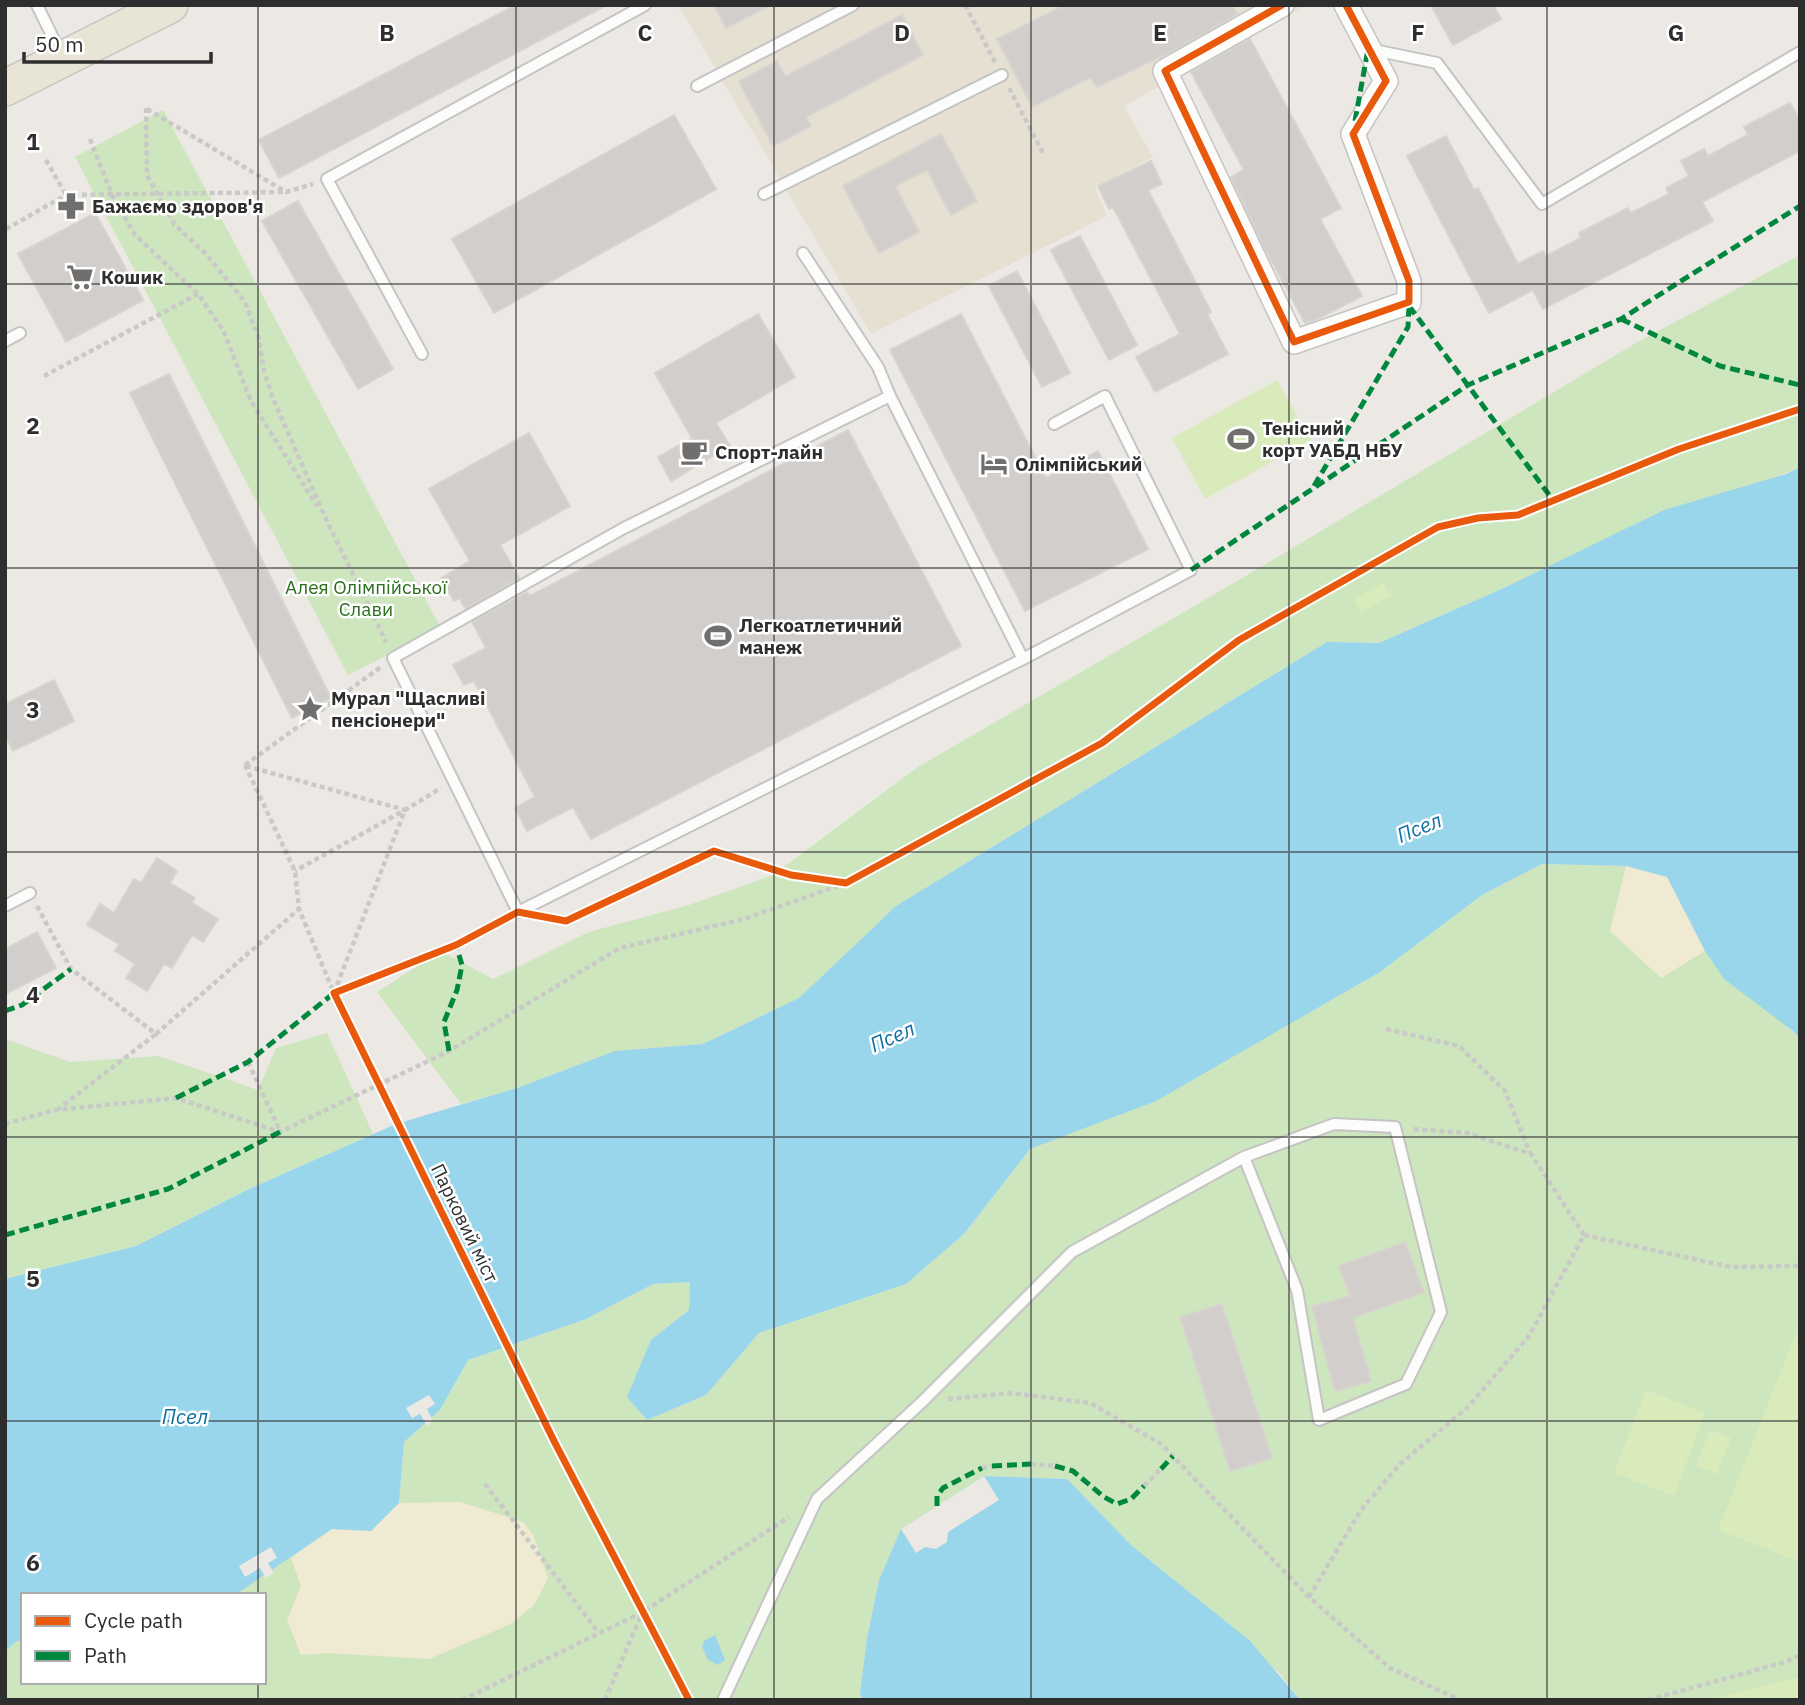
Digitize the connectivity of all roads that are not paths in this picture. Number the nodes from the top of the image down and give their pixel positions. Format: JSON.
{"nodes":[{"id":1,"x":37,"y":5,"type":"edge"},
{"id":2,"x":170,"y":5,"type":"edge"},
{"id":3,"x":645,"y":5,"type":"edge"},
{"id":4,"x":853,"y":5,"type":"edge"},
{"id":5,"x":1282,"y":5,"type":"edge"},
{"id":6,"x":1346,"y":5,"type":"edge"},
{"id":7,"x":1368,"y":49,"type":"junction"},
{"id":8,"x":1800,"y":52,"type":"edge"},
{"id":9,"x":63,"y":58,"type":"junction"},
{"id":10,"x":1002,"y":75,"type":"dead end"},
{"id":11,"x":697,"y":86,"type":"dead end"},
{"id":12,"x":5,"y":88,"type":"edge"},
{"id":13,"x":764,"y":194,"type":"dead end"},
{"id":14,"x":803,"y":253,"type":"dead end"},
{"id":15,"x":20,"y":333,"type":"dead end"},
{"id":16,"x":5,"y":341,"type":"edge"},
{"id":17,"x":422,"y":354,"type":"dead end"},
{"id":18,"x":890,"y":397,"type":"junction"},
{"id":19,"x":1054,"y":424,"type":"dead end"},
{"id":20,"x":1023,"y":659,"type":"junction"},
{"id":21,"x":30,"y":893,"type":"road end"},
{"id":22,"x":5,"y":906,"type":"edge"},
{"id":23,"x":1244,"y":1157,"type":"junction"},
{"id":24,"x":723,"y":1700,"type":"edge"}],
"edges":[{"from":1,"to":9,"type":"lane"},
{"from":2,"to":9,"type":"main road"},
{"from":3,"to":17,"type":"lane"},
{"from":4,"to":11,"type":"lane"},
{"from":5,"to":7,"type":"street"},
{"from":6,"to":7,"type":"street"},
{"from":7,"to":8,"type":"lane"},
{"from":9,"to":12,"type":"main road"},
{"from":10,"to":13,"type":"lane"},
{"from":14,"to":18,"type":"lane"},
{"from":15,"to":16,"type":"lane"},
{"from":18,"to":20,"type":"lane"},
{"from":18,"to":20,"type":"lane"},
{"from":19,"to":20,"type":"lane"},
{"from":21,"to":22,"type":"lane"},
{"from":23,"to":23,"type":"lane"},
{"from":23,"to":24,"type":"lane"}]}
